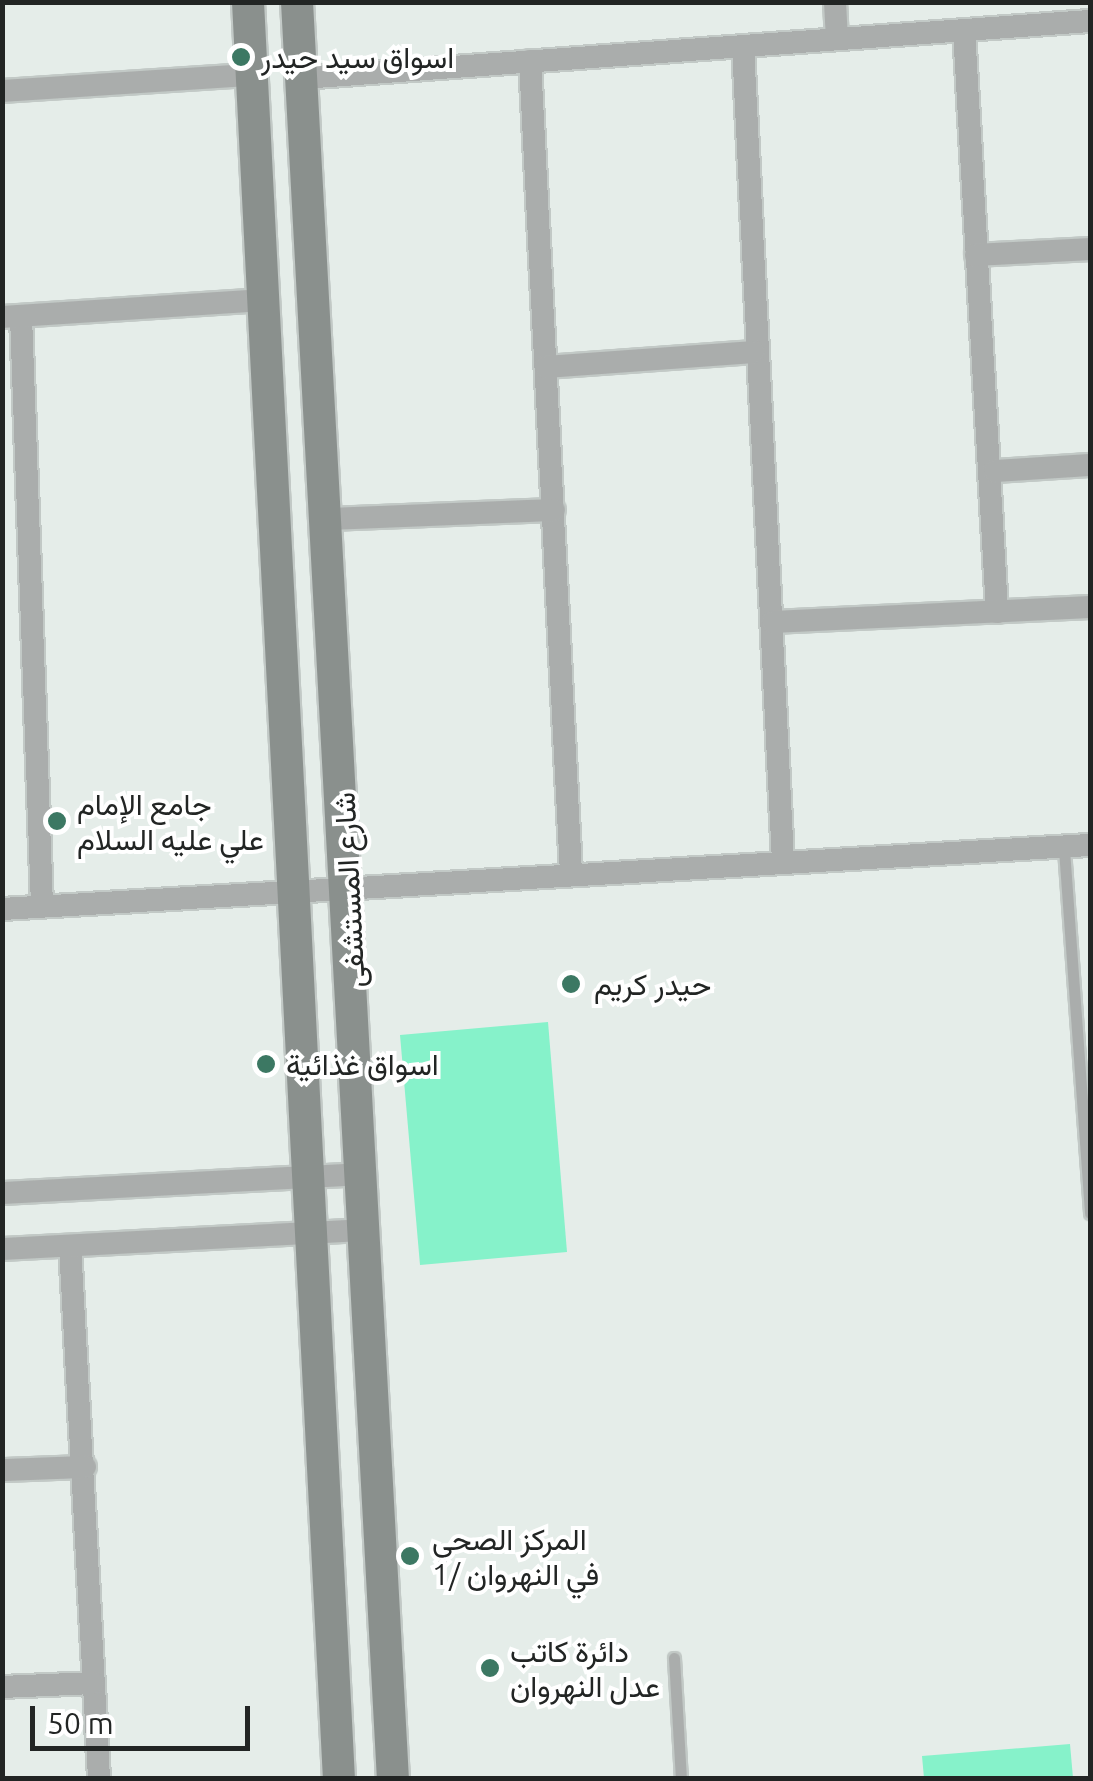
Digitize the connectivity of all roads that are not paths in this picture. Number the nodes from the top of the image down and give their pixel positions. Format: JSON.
{"nodes":[{"id":1,"x":248,"y":2,"type":"edge"},
{"id":2,"x":298,"y":2,"type":"edge"},
{"id":3,"x":835,"y":2,"type":"edge"},
{"id":4,"x":1090,"y":21,"type":"edge"},
{"id":5,"x":964,"y":30,"type":"junction"},
{"id":6,"x":837,"y":39,"type":"junction"},
{"id":7,"x":743,"y":46,"type":"junction"},
{"id":8,"x":530,"y":61,"type":"junction"},
{"id":9,"x":252,"y":75,"type":"junction"},
{"id":10,"x":302,"y":78,"type":"junction"},
{"id":11,"x":2,"y":90,"type":"edge"},
{"id":12,"x":1090,"y":248,"type":"edge"},
{"id":13,"x":976,"y":254,"type":"junction"},
{"id":14,"x":264,"y":300,"type":"junction"},
{"id":15,"x":12,"y":316,"type":"edge"},
{"id":16,"x":753,"y":352,"type":"junction"},
{"id":17,"x":546,"y":366,"type":"junction"},
{"id":18,"x":1090,"y":465,"type":"edge"},
{"id":19,"x":995,"y":471,"type":"junction"},
{"id":20,"x":554,"y":510,"type":"junction"},
{"id":21,"x":328,"y":520,"type":"junction"},
{"id":22,"x":1090,"y":606,"type":"edge"},
{"id":23,"x":997,"y":612,"type":"junction"},
{"id":24,"x":773,"y":622,"type":"junction"},
{"id":25,"x":1090,"y":845,"type":"edge"},
{"id":26,"x":1064,"y":849,"type":"junction"},
{"id":27,"x":783,"y":862,"type":"junction"},
{"id":28,"x":572,"y":874,"type":"junction"},
{"id":29,"x":349,"y":887,"type":"junction"},
{"id":30,"x":294,"y":891,"type":"junction"},
{"id":31,"x":42,"y":906,"type":"junction"},
{"id":32,"x":2,"y":908,"type":"edge"},
{"id":33,"x":364,"y":1174,"type":"junction"},
{"id":34,"x":310,"y":1176,"type":"junction"},
{"id":35,"x":2,"y":1192,"type":"edge"},
{"id":36,"x":1090,"y":1213,"type":"edge"},
{"id":37,"x":366,"y":1230,"type":"junction"},
{"id":38,"x":313,"y":1232,"type":"junction"},
{"id":39,"x":70,"y":1246,"type":"junction"},
{"id":40,"x":2,"y":1249,"type":"edge"},
{"id":41,"x":85,"y":1467,"type":"junction"},
{"id":42,"x":2,"y":1470,"type":"edge"},
{"id":43,"x":674,"y":1658,"type":"dead end"},
{"id":44,"x":94,"y":1683,"type":"junction"},
{"id":45,"x":2,"y":1687,"type":"edge"},
{"id":46,"x":99,"y":1778,"type":"edge"},
{"id":47,"x":340,"y":1778,"type":"edge"},
{"id":48,"x":394,"y":1778,"type":"edge"},
{"id":49,"x":681,"y":1778,"type":"edge"}],
"edges":[{"from":1,"to":9,"type":"street","name":"شارع المستشفى"},
{"from":2,"to":10,"type":"street","name":"شارع المستشفى"},
{"from":3,"to":6,"type":"street"},
{"from":4,"to":5,"type":"street"},
{"from":5,"to":6,"type":"street"},
{"from":5,"to":13,"type":"street"},
{"from":6,"to":7,"type":"street"},
{"from":7,"to":8,"type":"street"},
{"from":7,"to":16,"type":"street"},
{"from":8,"to":10,"type":"street"},
{"from":8,"to":17,"type":"street"},
{"from":9,"to":11,"type":"street"},
{"from":9,"to":14,"type":"street","name":"شارع المستشفى"},
{"from":10,"to":21,"type":"street","name":"شارع المستشفى"},
{"from":12,"to":13,"type":"street"},
{"from":13,"to":19,"type":"street"},
{"from":14,"to":15,"type":"street"},
{"from":14,"to":30,"type":"street","name":"شارع المستشفى"},
{"from":15,"to":31,"type":"street"},
{"from":16,"to":17,"type":"street"},
{"from":16,"to":24,"type":"street"},
{"from":17,"to":20,"type":"street"},
{"from":18,"to":19,"type":"street"},
{"from":19,"to":23,"type":"street"},
{"from":20,"to":21,"type":"street"},
{"from":20,"to":28,"type":"street"},
{"from":21,"to":29,"type":"street","name":"شارع المستشفى"},
{"from":22,"to":23,"type":"street"},
{"from":23,"to":24,"type":"street"},
{"from":24,"to":27,"type":"street"},
{"from":25,"to":26,"type":"street"},
{"from":26,"to":27,"type":"street"},
{"from":26,"to":36,"type":"lane"},
{"from":27,"to":28,"type":"street"},
{"from":28,"to":29,"type":"street"},
{"from":29,"to":30,"type":"street"},
{"from":29,"to":33,"type":"street","name":"شارع المستشفى"},
{"from":30,"to":31,"type":"street"},
{"from":30,"to":34,"type":"street","name":"شارع المستشفى"},
{"from":31,"to":32,"type":"street"},
{"from":33,"to":34,"type":"street"},
{"from":33,"to":37,"type":"street","name":"شارع المستشفى"},
{"from":34,"to":35,"type":"street"},
{"from":34,"to":38,"type":"street","name":"شارع المستشفى"},
{"from":37,"to":38,"type":"street"},
{"from":37,"to":48,"type":"street","name":"شارع المستشفى"},
{"from":38,"to":39,"type":"street"},
{"from":38,"to":47,"type":"street","name":"شارع المستشفى"},
{"from":39,"to":40,"type":"street"},
{"from":39,"to":41,"type":"street"},
{"from":41,"to":42,"type":"street"},
{"from":41,"to":44,"type":"street"},
{"from":43,"to":49,"type":"lane"},
{"from":44,"to":45,"type":"street"},
{"from":44,"to":46,"type":"street"}]}
